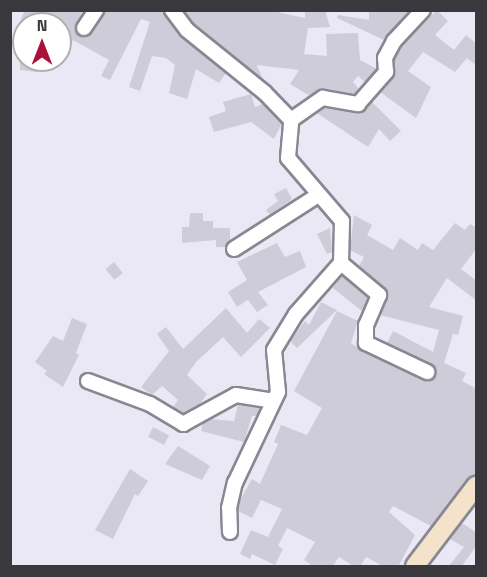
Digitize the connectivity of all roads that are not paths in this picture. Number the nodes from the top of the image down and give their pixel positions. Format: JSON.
{"nodes":[{"id":1,"x":96,"y":10,"type":"edge"},
{"id":2,"x":172,"y":10,"type":"edge"},
{"id":3,"x":423,"y":10,"type":"edge"},
{"id":4,"x":84,"y":28,"type":"dead end"},
{"id":5,"x":291,"y":120,"type":"junction"},
{"id":6,"x":317,"y":196,"type":"junction"},
{"id":7,"x":234,"y":249,"type":"dead end"},
{"id":8,"x":341,"y":263,"type":"junction"},
{"id":9,"x":427,"y":372,"type":"dead end"},
{"id":10,"x":88,"y":381,"type":"dead end"},
{"id":11,"x":273,"y":401,"type":"junction"},
{"id":12,"x":477,"y":486,"type":"edge"},
{"id":13,"x":230,"y":532,"type":"dead end"},
{"id":14,"x":415,"y":567,"type":"edge"}],
"edges":[{"from":1,"to":4,"type":"street"},
{"from":2,"to":5,"type":"street"},
{"from":3,"to":5,"type":"street"},
{"from":5,"to":6,"type":"street"},
{"from":6,"to":7,"type":"street"},
{"from":6,"to":8,"type":"street"},
{"from":8,"to":9,"type":"street"},
{"from":8,"to":11,"type":"street"},
{"from":10,"to":11,"type":"street"},
{"from":11,"to":13,"type":"street"},
{"from":12,"to":14,"type":"street"}]}
